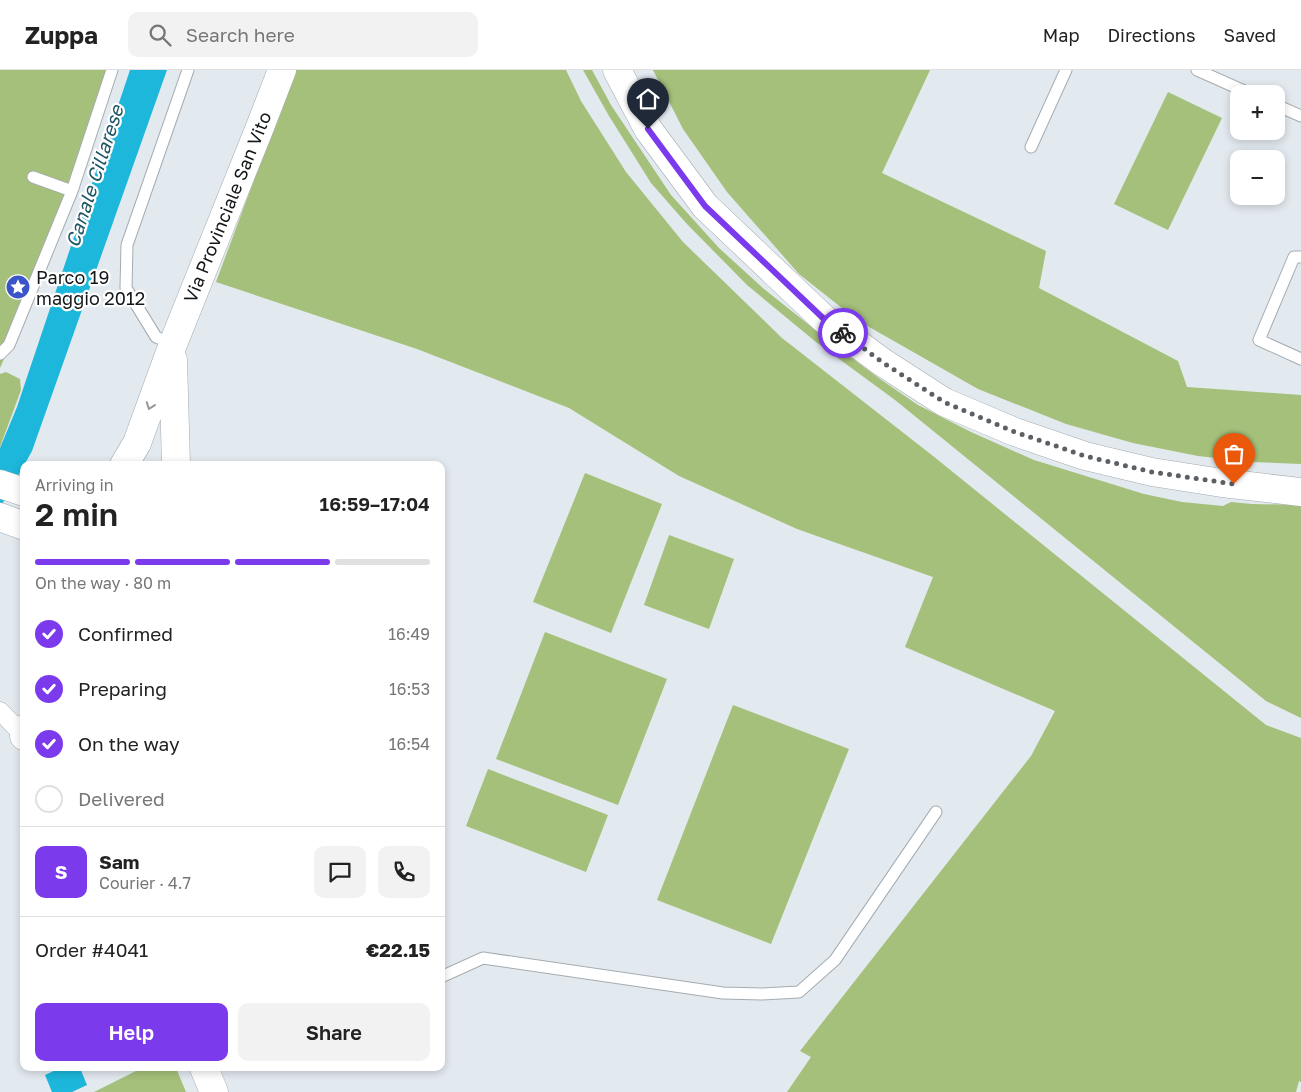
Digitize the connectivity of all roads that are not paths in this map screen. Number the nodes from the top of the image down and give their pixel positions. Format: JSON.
{"nodes":[{"id":1,"x":112,"y":70,"type":"edge"},
{"id":2,"x":188,"y":70,"type":"edge"},
{"id":3,"x":282,"y":70,"type":"edge"},
{"id":4,"x":617,"y":70,"type":"edge"},
{"id":5,"x":1066,"y":70,"type":"edge"},
{"id":6,"x":1198,"y":70,"type":"edge"},
{"id":7,"x":1231,"y":85,"type":"edge"},
{"id":8,"x":1285,"y":109,"type":"edge"},
{"id":9,"x":1301,"y":116,"type":"edge"},
{"id":10,"x":1030,"y":147,"type":"dead end"},
{"id":11,"x":33,"y":177,"type":"dead end"},
{"id":12,"x":72,"y":191,"type":"junction"},
{"id":13,"x":1301,"y":257,"type":"edge"},
{"id":14,"x":173,"y":344,"type":"junction"},
{"id":15,"x":0,"y":354,"type":"edge"},
{"id":16,"x":1301,"y":359,"type":"edge"},
{"id":17,"x":126,"y":461,"type":"edge"},
{"id":18,"x":176,"y":461,"type":"edge"},
{"id":19,"x":1301,"y":479,"type":"edge"},
{"id":20,"x":0,"y":484,"type":"edge"},
{"id":21,"x":1246,"y":485,"type":"junction"},
{"id":22,"x":20,"y":491,"type":"edge"},
{"id":23,"x":1301,"y":492,"type":"edge"},
{"id":24,"x":0,"y":711,"type":"edge"},
{"id":25,"x":20,"y":732,"type":"edge"},
{"id":26,"x":936,"y":812,"type":"dead end"},
{"id":27,"x":445,"y":975,"type":"edge"},
{"id":28,"x":205,"y":1071,"type":"edge"},
{"id":29,"x":214,"y":1092,"type":"edge"}],
"edges":[{"from":1,"to":12,"type":"lane"},
{"from":2,"to":14,"type":"lane"},
{"from":3,"to":14,"type":"street","name":"Via Provinciale San Vito"},
{"from":4,"to":21,"type":"street"},
{"from":5,"to":10,"type":"lane"},
{"from":6,"to":7,"type":"lane"},
{"from":8,"to":9,"type":"lane"},
{"from":11,"to":12,"type":"lane"},
{"from":12,"to":15,"type":"lane"},
{"from":13,"to":16,"type":"lane"},
{"from":14,"to":17,"type":"street","name":"Via Provinciale San Vito","one_way":true},
{"from":14,"to":18,"type":"street","name":"Via Provinciale San Vito"},
{"from":19,"to":21,"type":"street"},
{"from":20,"to":22,"type":"street"},
{"from":21,"to":23,"type":"street"},
{"from":24,"to":25,"type":"street"},
{"from":26,"to":27,"type":"lane"},
{"from":28,"to":29,"type":"street"}]}
